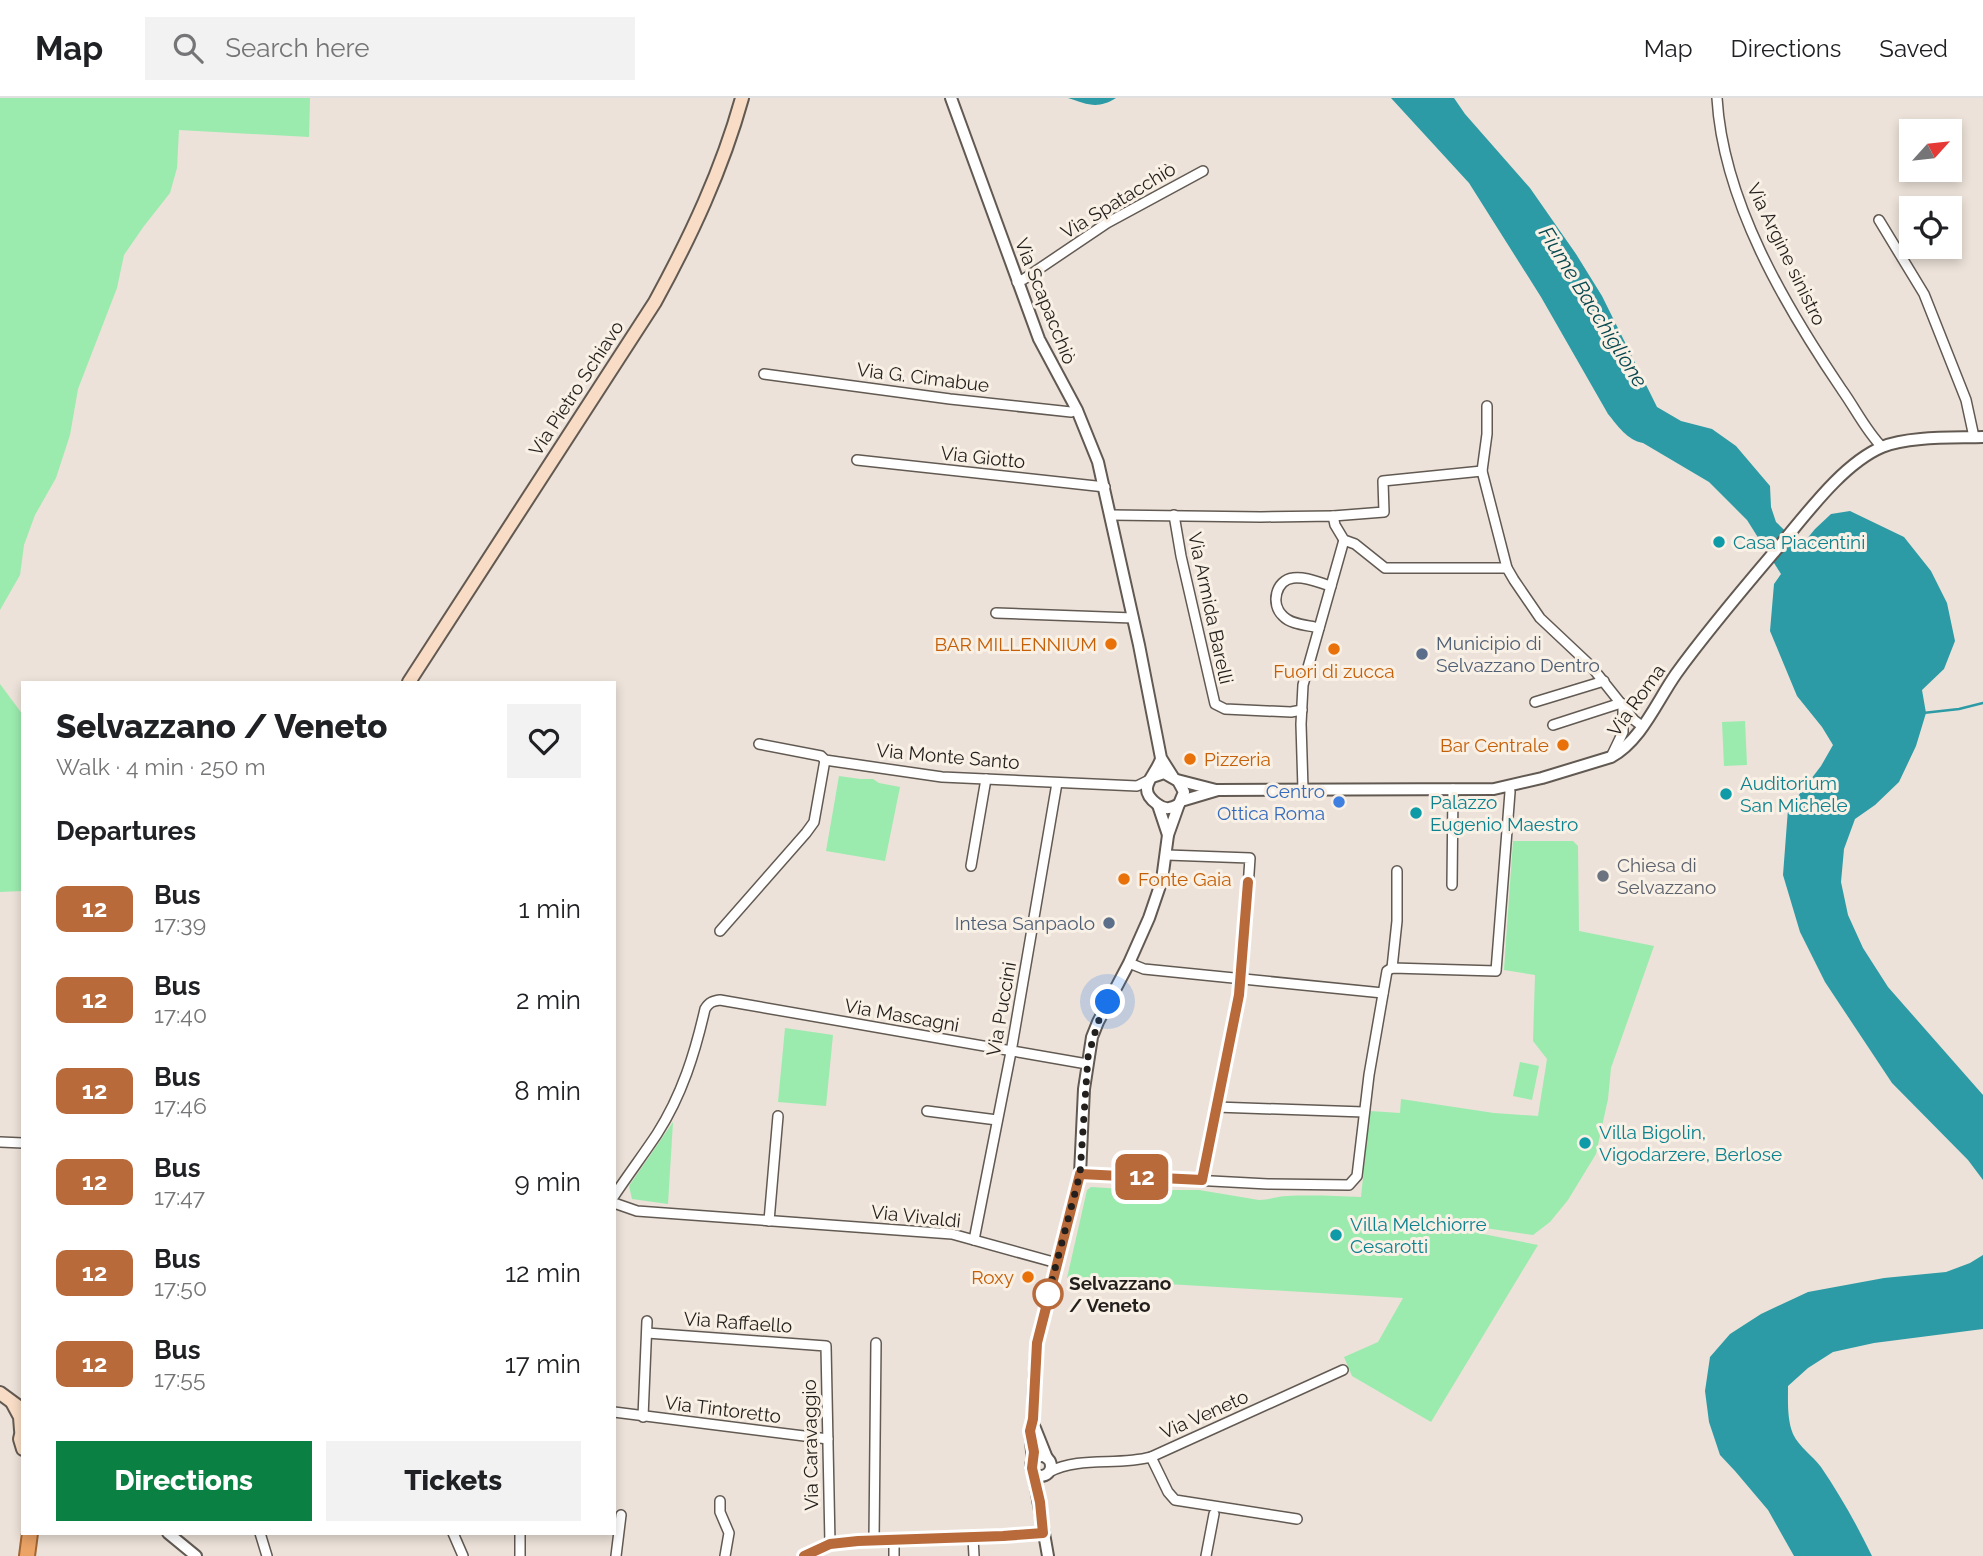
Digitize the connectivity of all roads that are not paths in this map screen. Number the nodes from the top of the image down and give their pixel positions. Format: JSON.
{"nodes":[{"id":1,"x":742,"y":98,"type":"edge"},
{"id":2,"x":951,"y":98,"type":"edge"},
{"id":3,"x":1717,"y":98,"type":"edge"},
{"id":4,"x":1203,"y":171,"type":"dead end"},
{"id":5,"x":1879,"y":220,"type":"dead end"},
{"id":6,"x":1017,"y":282,"type":"junction"},
{"id":7,"x":764,"y":374,"type":"dead end"},
{"id":8,"x":1487,"y":406,"type":"dead end"},
{"id":9,"x":1077,"y":410,"type":"junction"},
{"id":10,"x":1978,"y":437,"type":"edge"},
{"id":11,"x":1877,"y":449,"type":"junction"},
{"id":12,"x":857,"y":460,"type":"dead end"},
{"id":13,"x":1482,"y":471,"type":"junction"},
{"id":14,"x":1105,"y":487,"type":"junction"},
{"id":15,"x":1111,"y":515,"type":"junction"},
{"id":16,"x":1174,"y":515,"type":"junction"},
{"id":17,"x":1333,"y":516,"type":"junction"},
{"id":18,"x":1344,"y":540,"type":"junction"},
{"id":19,"x":1507,"y":568,"type":"junction"},
{"id":20,"x":1331,"y":586,"type":"junction"},
{"id":21,"x":996,"y":613,"type":"dead end"},
{"id":22,"x":1133,"y":618,"type":"junction"},
{"id":23,"x":1319,"y":628,"type":"junction"},
{"id":24,"x":410,"y":681,"type":"edge"},
{"id":25,"x":1604,"y":681,"type":"junction"},
{"id":26,"x":1535,"y":702,"type":"dead end"},
{"id":27,"x":1622,"y":705,"type":"junction"},
{"id":28,"x":1302,"y":709,"type":"junction"},
{"id":29,"x":1624,"y":721,"type":"junction"},
{"id":30,"x":1553,"y":725,"type":"dead end"},
{"id":31,"x":1642,"y":726,"type":"junction"},
{"id":32,"x":1633,"y":739,"type":"junction"},
{"id":33,"x":759,"y":744,"type":"dead end"},
{"id":34,"x":1611,"y":757,"type":"junction"},
{"id":35,"x":825,"y":760,"type":"junction"},
{"id":36,"x":1161,"y":760,"type":"junction"},
{"id":37,"x":1150,"y":778,"type":"junction"},
{"id":38,"x":1175,"y":778,"type":"junction"},
{"id":39,"x":986,"y":779,"type":"junction"},
{"id":40,"x":1057,"y":783,"type":"junction"},
{"id":41,"x":1137,"y":786,"type":"junction"},
{"id":42,"x":1508,"y":786,"type":"junction"},
{"id":43,"x":1303,"y":789,"type":"junction"},
{"id":44,"x":1452,"y":789,"type":"junction"},
{"id":45,"x":1218,"y":790,"type":"junction"},
{"id":46,"x":1147,"y":793,"type":"junction"},
{"id":47,"x":1180,"y":803,"type":"junction"},
{"id":48,"x":1158,"y":805,"type":"junction"},
{"id":49,"x":1168,"y":835,"type":"junction"},
{"id":50,"x":1167,"y":855,"type":"junction"},
{"id":51,"x":971,"y":866,"type":"dead end"},
{"id":52,"x":1397,"y":871,"type":"dead end"},
{"id":53,"x":1452,"y":885,"type":"dead end"},
{"id":54,"x":720,"y":931,"type":"dead end"},
{"id":55,"x":1129,"y":963,"type":"junction"},
{"id":56,"x":1392,"y":968,"type":"junction"},
{"id":57,"x":1241,"y":978,"type":"junction"},
{"id":58,"x":1383,"y":993,"type":"junction"},
{"id":59,"x":1011,"y":1052,"type":"junction"},
{"id":60,"x":1087,"y":1064,"type":"junction"},
{"id":61,"x":1216,"y":1107,"type":"junction"},
{"id":62,"x":927,"y":1111,"type":"dead end"},
{"id":63,"x":1364,"y":1112,"type":"junction"},
{"id":64,"x":778,"y":1116,"type":"dead end"},
{"id":65,"x":997,"y":1120,"type":"junction"},
{"id":66,"x":0,"y":1142,"type":"edge"},
{"id":67,"x":21,"y":1143,"type":"edge"},
{"id":68,"x":1080,"y":1174,"type":"junction"},
{"id":69,"x":1202,"y":1180,"type":"junction"},
{"id":70,"x":616,"y":1193,"type":"edge"},
{"id":71,"x":616,"y":1204,"type":"edge"},
{"id":72,"x":769,"y":1222,"type":"junction"},
{"id":73,"x":974,"y":1240,"type":"junction"},
{"id":74,"x":1057,"y":1263,"type":"junction"},
{"id":75,"x":647,"y":1321,"type":"dead end"},
{"id":76,"x":647,"y":1334,"type":"junction"},
{"id":77,"x":876,"y":1343,"type":"dead end"},
{"id":78,"x":826,"y":1346,"type":"joint"},
{"id":79,"x":1343,"y":1370,"type":"dead end"},
{"id":80,"x":0,"y":1393,"type":"edge"},
{"id":81,"x":18,"y":1406,"type":"edge"},
{"id":82,"x":616,"y":1412,"type":"edge"},
{"id":83,"x":643,"y":1416,"type":"junction"},
{"id":84,"x":1033,"y":1419,"type":"junction"},
{"id":85,"x":828,"y":1439,"type":"junction"},
{"id":86,"x":1151,"y":1457,"type":"junction"},
{"id":87,"x":1048,"y":1459,"type":"junction"},
{"id":88,"x":1073,"y":1463,"type":"junction"},
{"id":89,"x":1033,"y":1466,"type":"junction"},
{"id":90,"x":1048,"y":1472,"type":"junction"},
{"id":91,"x":720,"y":1501,"type":"dead end"},
{"id":92,"x":1040,"y":1502,"type":"junction"},
{"id":93,"x":1214,"y":1514,"type":"dead end"},
{"id":94,"x":621,"y":1515,"type":"dead end"},
{"id":95,"x":1297,"y":1519,"type":"dead end"},
{"id":96,"x":1043,"y":1533,"type":"junction"},
{"id":97,"x":30,"y":1535,"type":"edge"},
{"id":98,"x":171,"y":1535,"type":"edge"},
{"id":99,"x":261,"y":1535,"type":"edge"},
{"id":100,"x":454,"y":1535,"type":"edge"},
{"id":101,"x":520,"y":1535,"type":"edge"},
{"id":102,"x":974,"y":1537,"type":"junction"},
{"id":103,"x":874,"y":1540,"type":"junction"},
{"id":104,"x":894,"y":1540,"type":"junction"},
{"id":105,"x":830,"y":1544,"type":"junction"},
{"id":106,"x":816,"y":1553,"type":"edge"},
{"id":107,"x":27,"y":1556,"type":"edge"},
{"id":108,"x":196,"y":1556,"type":"edge"},
{"id":109,"x":267,"y":1556,"type":"edge"},
{"id":110,"x":463,"y":1556,"type":"edge"},
{"id":111,"x":520,"y":1556,"type":"edge"},
{"id":112,"x":616,"y":1556,"type":"edge"},
{"id":113,"x":725,"y":1556,"type":"edge"},
{"id":114,"x":804,"y":1556,"type":"edge"},
{"id":115,"x":894,"y":1556,"type":"edge"},
{"id":116,"x":974,"y":1556,"type":"edge"},
{"id":117,"x":1048,"y":1556,"type":"edge"},
{"id":118,"x":1206,"y":1556,"type":"edge"}],
"edges":[{"from":1,"to":24,"type":"main road","name":"Via Pietro Schiavo"},
{"from":2,"to":6,"type":"street","name":"Via Scapacchiò"},
{"from":3,"to":11,"type":"street","name":"Via Argine sinistro"},
{"from":4,"to":6,"type":"street","name":"Via Spatacchiò"},
{"from":5,"to":10,"type":"street"},
{"from":6,"to":9,"type":"street","name":"Via Scapacchiò"},
{"from":7,"to":9,"type":"street","name":"Via G. Cimabue"},
{"from":8,"to":13,"type":"street"},
{"from":9,"to":14,"type":"street","name":"Via Scapacchiò"},
{"from":10,"to":11,"type":"street"},
{"from":11,"to":31,"type":"street","name":"Via Roma"},
{"from":12,"to":14,"type":"street","name":"Via Giotto"},
{"from":13,"to":17,"type":"street"},
{"from":13,"to":19,"type":"street"},
{"from":14,"to":15,"type":"street","name":"Via Scapacchiò"},
{"from":15,"to":16,"type":"street"},
{"from":15,"to":22,"type":"street","name":"Via Scapacchiò"},
{"from":16,"to":17,"type":"street"},
{"from":16,"to":28,"type":"street","name":"Via Armida Barelli"},
{"from":17,"to":18,"type":"street"},
{"from":18,"to":19,"type":"street"},
{"from":18,"to":20,"type":"street"},
{"from":19,"to":25,"type":"street"},
{"from":20,"to":23,"type":"street"},
{"from":20,"to":23,"type":"street"},
{"from":21,"to":22,"type":"street"},
{"from":22,"to":36,"type":"street","name":"Via Scapacchiò"},
{"from":23,"to":28,"type":"street"},
{"from":25,"to":26,"type":"street"},
{"from":25,"to":27,"type":"street"},
{"from":27,"to":29,"type":"street"},
{"from":27,"to":30,"type":"street"},
{"from":27,"to":31,"type":"street"},
{"from":28,"to":43,"type":"street"},
{"from":29,"to":32,"type":"street"},
{"from":29,"to":34,"type":"street"},
{"from":31,"to":32,"type":"street","name":"Via Roma"},
{"from":32,"to":34,"type":"street","name":"Via Roma"},
{"from":33,"to":35,"type":"street","name":"Via Monte Santo"},
{"from":34,"to":42,"type":"street","name":"Via Roma"},
{"from":35,"to":39,"type":"street","name":"Via Monte Santo"},
{"from":35,"to":54,"type":"street"},
{"from":36,"to":37,"type":"street"},
{"from":36,"to":38,"type":"street","name":"Via Scapacchiò"},
{"from":37,"to":38,"type":"street"},
{"from":37,"to":41,"type":"street","name":"Via Monte Santo"},
{"from":37,"to":46,"type":"street"},
{"from":38,"to":45,"type":"street","name":"Via Roma"},
{"from":38,"to":47,"type":"street"},
{"from":39,"to":40,"type":"street","name":"Via Monte Santo"},
{"from":39,"to":51,"type":"street"},
{"from":40,"to":41,"type":"street","name":"Via Monte Santo"},
{"from":40,"to":59,"type":"street","name":"Via Puccini"},
{"from":41,"to":46,"type":"street"},
{"from":42,"to":44,"type":"street","name":"Via Roma"},
{"from":42,"to":56,"type":"street"},
{"from":43,"to":44,"type":"street","name":"Via Roma"},
{"from":43,"to":45,"type":"street","name":"Via Roma"},
{"from":44,"to":53,"type":"street"},
{"from":45,"to":47,"type":"street","name":"Via Roma"},
{"from":46,"to":48,"type":"street"},
{"from":47,"to":48,"type":"street"},
{"from":47,"to":49,"type":"street"},
{"from":48,"to":49,"type":"street"},
{"from":49,"to":50,"type":"street"},
{"from":50,"to":55,"type":"street"},
{"from":50,"to":57,"type":"street"},
{"from":52,"to":56,"type":"street"},
{"from":55,"to":57,"type":"street"},
{"from":55,"to":60,"type":"street"},
{"from":56,"to":58,"type":"street"},
{"from":57,"to":58,"type":"street"},
{"from":57,"to":61,"type":"street"},
{"from":58,"to":63,"type":"street"},
{"from":59,"to":60,"type":"street","name":"Via Mascagni"},
{"from":59,"to":65,"type":"street","name":"Via Puccini"},
{"from":59,"to":70,"type":"street","name":"Via Mascagni"},
{"from":60,"to":68,"type":"street"},
{"from":61,"to":63,"type":"street"},
{"from":61,"to":69,"type":"street"},
{"from":62,"to":65,"type":"street"},
{"from":63,"to":69,"type":"street"},
{"from":64,"to":72,"type":"street"},
{"from":65,"to":73,"type":"street","name":"Via Puccini"},
{"from":66,"to":67,"type":"street"},
{"from":68,"to":69,"type":"street"},
{"from":68,"to":74,"type":"street"},
{"from":71,"to":72,"type":"street","name":"Via Vivaldi"},
{"from":72,"to":73,"type":"street","name":"Via Vivaldi"},
{"from":73,"to":74,"type":"street","name":"Via Vivaldi"},
{"from":74,"to":84,"type":"street"},
{"from":75,"to":76,"type":"street"},
{"from":76,"to":78,"type":"street","name":"Via Raffaello"},
{"from":76,"to":83,"type":"street"},
{"from":77,"to":103,"type":"street"},
{"from":78,"to":85,"type":"street","name":"Via Caravaggio"},
{"from":79,"to":86,"type":"street","name":"Via Veneto"},
{"from":80,"to":81,"type":"main road"},
{"from":82,"to":83,"type":"street","name":"Via Tintoretto"},
{"from":83,"to":85,"type":"street","name":"Via Tintoretto"},
{"from":84,"to":87,"type":"street"},
{"from":84,"to":89,"type":"street"},
{"from":85,"to":105,"type":"street","name":"Via Caravaggio"},
{"from":86,"to":88,"type":"street","name":"Via Veneto"},
{"from":86,"to":95,"type":"street"},
{"from":87,"to":88,"type":"street","name":"Via Veneto"},
{"from":87,"to":89,"type":"street"},
{"from":87,"to":90,"type":"street"},
{"from":88,"to":90,"type":"street","name":"Via Veneto"},
{"from":89,"to":90,"type":"street"},
{"from":89,"to":92,"type":"street"},
{"from":90,"to":92,"type":"street"},
{"from":91,"to":113,"type":"street"},
{"from":92,"to":96,"type":"street"},
{"from":93,"to":118,"type":"street"},
{"from":94,"to":112,"type":"street"},
{"from":96,"to":102,"type":"street"},
{"from":96,"to":117,"type":"street"},
{"from":97,"to":107,"type":"highway"},
{"from":98,"to":108,"type":"street"},
{"from":99,"to":109,"type":"street"},
{"from":100,"to":110,"type":"street"},
{"from":101,"to":111,"type":"street"},
{"from":102,"to":104,"type":"street"},
{"from":102,"to":116,"type":"street"},
{"from":103,"to":104,"type":"street"},
{"from":103,"to":105,"type":"street"},
{"from":104,"to":115,"type":"street"},
{"from":105,"to":106,"type":"street"},
{"from":106,"to":114,"type":"street"}]}
